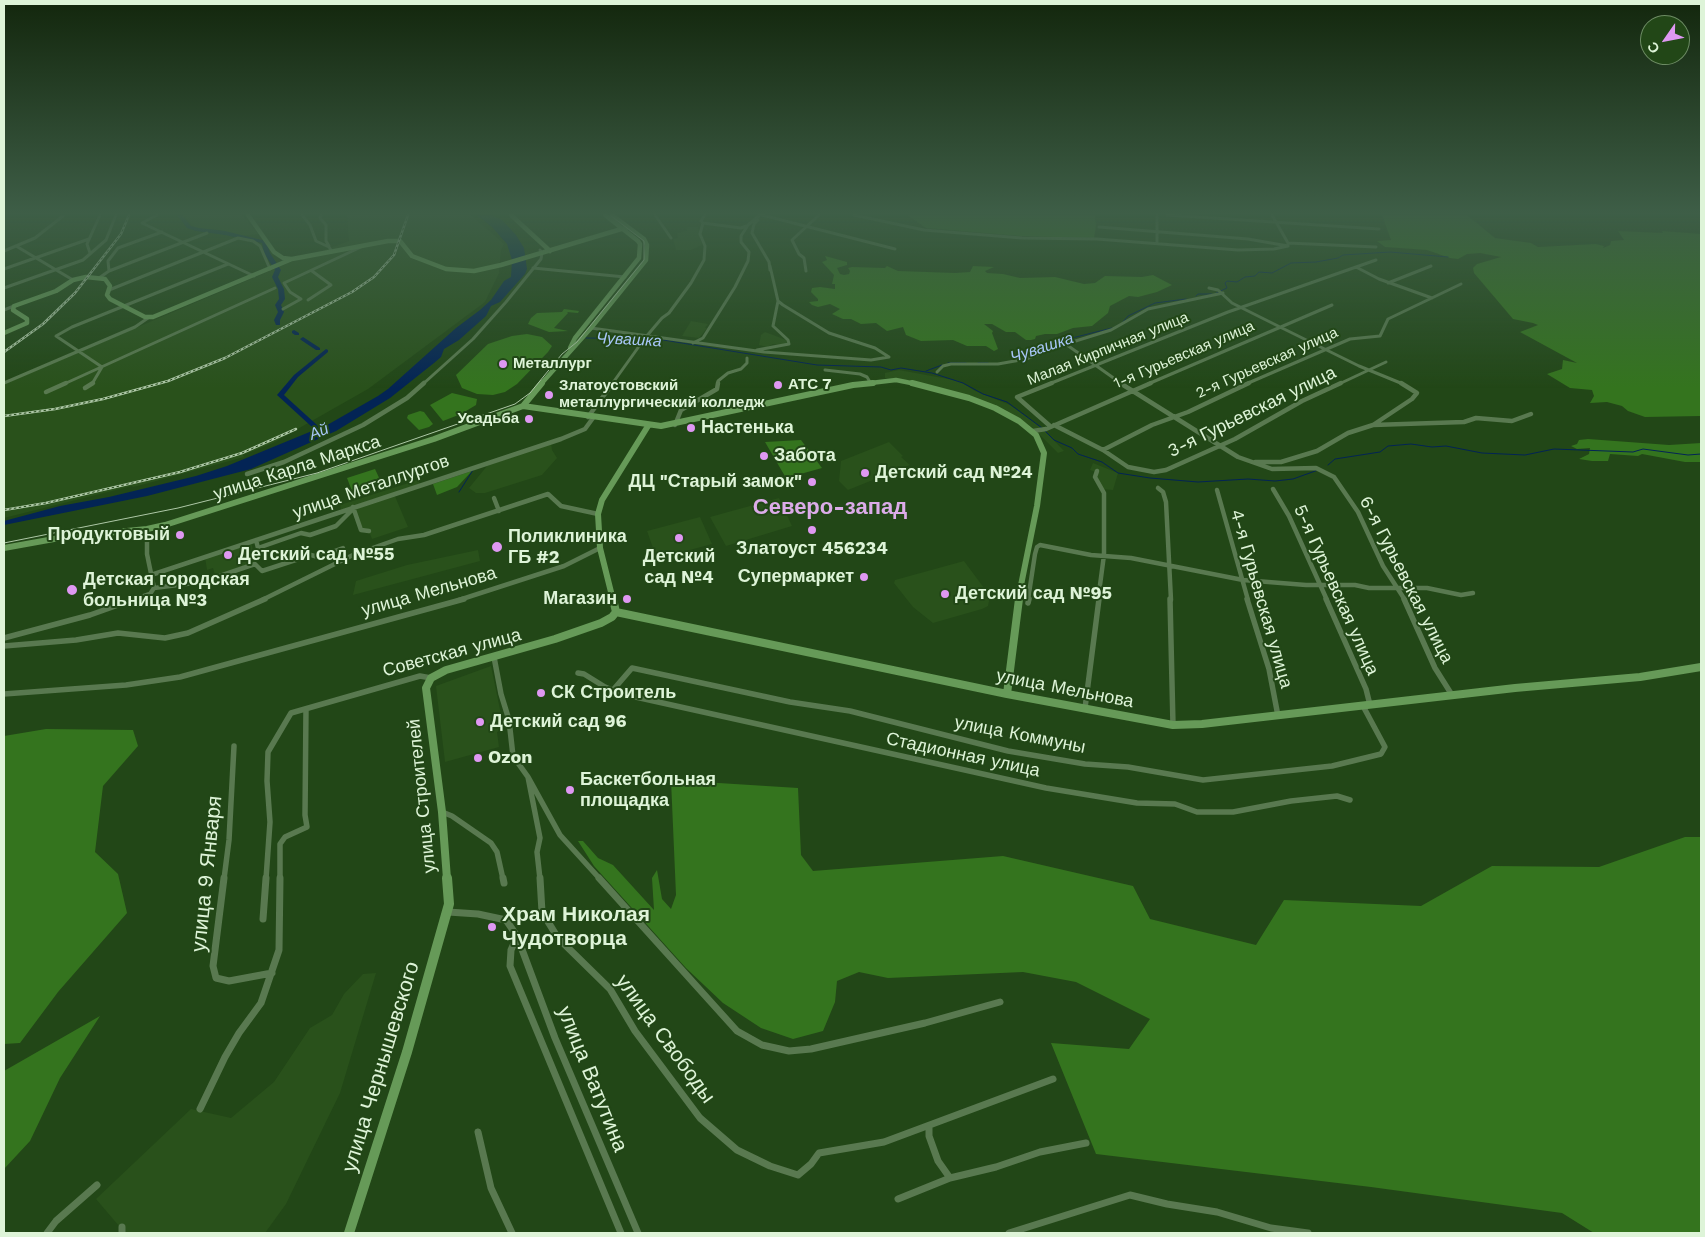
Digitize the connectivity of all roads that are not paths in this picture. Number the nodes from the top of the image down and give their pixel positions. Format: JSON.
{"nodes":[{"id":1,"x":53,"y":273,"type":"edge"},
{"id":2,"x":61,"y":273,"type":"edge"},
{"id":3,"x":107,"y":273,"type":"edge"},
{"id":4,"x":152,"y":273,"type":"edge"},
{"id":5,"x":206,"y":273,"type":"edge"},
{"id":6,"x":247,"y":273,"type":"edge"},
{"id":7,"x":261,"y":273,"type":"edge"},
{"id":8,"x":308,"y":273,"type":"edge"},
{"id":9,"x":314,"y":273,"type":"edge"},
{"id":10,"x":530,"y":273,"type":"edge"},
{"id":11,"x":582,"y":273,"type":"edge"},
{"id":12,"x":629,"y":273,"type":"edge"},
{"id":13,"x":636,"y":273,"type":"edge"},
{"id":14,"x":697,"y":273,"type":"edge"},
{"id":15,"x":743,"y":273,"type":"edge"},
{"id":16,"x":772,"y":273,"type":"edge"},
{"id":17,"x":1340,"y":273,"type":"edge"},
{"id":18,"x":1367,"y":273,"type":"edge"},
{"id":19,"x":1414,"y":273,"type":"edge"},
{"id":20,"x":254,"y":276,"type":"junction"},
{"id":21,"x":625,"y":277,"type":"junction"},
{"id":22,"x":99,"y":278,"type":"junction"},
{"id":23,"x":73,"y":280,"type":"junction"},
{"id":24,"x":1387,"y":283,"type":"junction"},
{"id":25,"x":1460,"y":284,"type":"dead end"},
{"id":26,"x":4,"y":288,"type":"edge"},
{"id":27,"x":275,"y":288,"type":"dead end"},
{"id":28,"x":1210,"y":288,"type":"dead end"},
{"id":29,"x":109,"y":290,"type":"junction"},
{"id":30,"x":1223,"y":294,"type":"junction"},
{"id":31,"x":1432,"y":298,"type":"junction"},
{"id":32,"x":308,"y":300,"type":"dead end"},
{"id":33,"x":778,"y":301,"type":"junction"},
{"id":34,"x":4,"y":304,"type":"edge"},
{"id":35,"x":1332,"y":305,"type":"dead end"},
{"id":36,"x":124,"y":306,"type":"junction"},
{"id":37,"x":12,"y":307,"type":"junction"},
{"id":38,"x":1242,"y":308,"type":"junction"},
{"id":39,"x":283,"y":309,"type":"dead end"},
{"id":40,"x":4,"y":310,"type":"edge"},
{"id":41,"x":148,"y":318,"type":"junction"},
{"id":42,"x":1280,"y":327,"type":"junction"},
{"id":43,"x":591,"y":328,"type":"junction"},
{"id":44,"x":4,"y":333,"type":"edge"},
{"id":45,"x":646,"y":337,"type":"junction"},
{"id":46,"x":693,"y":343,"type":"junction"},
{"id":47,"x":1067,"y":345,"type":"junction"},
{"id":48,"x":1327,"y":349,"type":"junction"},
{"id":49,"x":79,"y":350,"type":"junction"},
{"id":50,"x":569,"y":351,"type":"junction"},
{"id":51,"x":754,"y":351,"type":"junction"},
{"id":52,"x":747,"y":358,"type":"dead end"},
{"id":53,"x":1386,"y":362,"type":"dead end"},
{"id":54,"x":1096,"y":366,"type":"junction"},
{"id":55,"x":102,"y":367,"type":"junction"},
{"id":56,"x":1371,"y":369,"type":"junction"},
{"id":57,"x":825,"y":370,"type":"dead end"},
{"id":58,"x":937,"y":372,"type":"dead end"},
{"id":59,"x":870,"y":382,"type":"junction"},
{"id":60,"x":4,"y":383,"type":"edge"},
{"id":61,"x":85,"y":388,"type":"dead end"},
{"id":62,"x":1132,"y":390,"type":"junction"},
{"id":63,"x":46,"y":392,"type":"dead end"},
{"id":64,"x":523,"y":406,"type":"junction"},
{"id":65,"x":1531,"y":414,"type":"dead end"},
{"id":66,"x":591,"y":417,"type":"junction"},
{"id":67,"x":1176,"y":418,"type":"junction"},
{"id":68,"x":675,"y":424,"type":"junction"},
{"id":69,"x":1373,"y":425,"type":"junction"},
{"id":70,"x":648,"y":426,"type":"junction"},
{"id":71,"x":1048,"y":428,"type":"junction"},
{"id":72,"x":1033,"y":432,"type":"junction"},
{"id":73,"x":1219,"y":445,"type":"junction"},
{"id":74,"x":1103,"y":450,"type":"junction"},
{"id":75,"x":1249,"y":462,"type":"junction"},
{"id":76,"x":1097,"y":471,"type":"dead end"},
{"id":77,"x":247,"y":474,"type":"dead end"},
{"id":78,"x":1158,"y":488,"type":"dead end"},
{"id":79,"x":1273,"y":489,"type":"dead end"},
{"id":80,"x":1217,"y":490,"type":"dead end"},
{"id":81,"x":494,"y":498,"type":"dead end"},
{"id":82,"x":353,"y":508,"type":"junction"},
{"id":83,"x":499,"y":511,"type":"junction"},
{"id":84,"x":598,"y":514,"type":"junction"},
{"id":85,"x":148,"y":529,"type":"junction"},
{"id":86,"x":369,"y":531,"type":"dead end"},
{"id":87,"x":256,"y":540,"type":"junction"},
{"id":88,"x":4,"y":548,"type":"edge"},
{"id":89,"x":343,"y":548,"type":"dead end"},
{"id":90,"x":600,"y":548,"type":"junction"},
{"id":91,"x":1104,"y":555,"type":"junction"},
{"id":92,"x":1168,"y":565,"type":"junction"},
{"id":93,"x":152,"y":574,"type":"junction"},
{"id":94,"x":1243,"y":580,"type":"junction"},
{"id":95,"x":1320,"y":585,"type":"junction"},
{"id":96,"x":1398,"y":587,"type":"junction"},
{"id":97,"x":154,"y":588,"type":"junction"},
{"id":98,"x":1473,"y":594,"type":"dead end"},
{"id":99,"x":1028,"y":603,"type":"dead end"},
{"id":100,"x":616,"y":612,"type":"junction"},
{"id":101,"x":4,"y":638,"type":"edge"},
{"id":102,"x":4,"y":646,"type":"edge"},
{"id":103,"x":494,"y":657,"type":"junction"},
{"id":104,"x":1701,"y":667,"type":"edge"},
{"id":105,"x":578,"y":673,"type":"dead end"},
{"id":106,"x":431,"y":678,"type":"junction"},
{"id":107,"x":613,"y":690,"type":"junction"},
{"id":108,"x":4,"y":694,"type":"edge"},
{"id":109,"x":1007,"y":694,"type":"junction"},
{"id":110,"x":1452,"y":695,"type":"junction"},
{"id":111,"x":1366,"y":705,"type":"junction"},
{"id":112,"x":1085,"y":708,"type":"junction"},
{"id":113,"x":306,"y":709,"type":"junction"},
{"id":114,"x":1278,"y":716,"type":"junction"},
{"id":115,"x":1173,"y":725,"type":"junction"},
{"id":116,"x":234,"y":746,"type":"dead end"},
{"id":117,"x":528,"y":777,"type":"junction"},
{"id":118,"x":1350,"y":800,"type":"dead end"},
{"id":119,"x":442,"y":812,"type":"junction"},
{"id":120,"x":504,"y":883,"type":"dead end"},
{"id":121,"x":448,"y":912,"type":"junction"},
{"id":122,"x":263,"y":919,"type":"dead end"},
{"id":123,"x":517,"y":936,"type":"junction"},
{"id":124,"x":272,"y":973,"type":"junction"},
{"id":125,"x":1000,"y":1002,"type":"dead end"},
{"id":126,"x":1053,"y":1079,"type":"dead end"},
{"id":127,"x":200,"y":1110,"type":"dead end"},
{"id":128,"x":929,"y":1126,"type":"junction"},
{"id":129,"x":478,"y":1132,"type":"dead end"},
{"id":130,"x":1086,"y":1143,"type":"dead end"},
{"id":131,"x":950,"y":1178,"type":"junction"},
{"id":132,"x":96,"y":1185,"type":"dead end"},
{"id":133,"x":898,"y":1199,"type":"dead end"},
{"id":134,"x":47,"y":1233,"type":"edge"},
{"id":135,"x":349,"y":1233,"type":"edge"},
{"id":136,"x":512,"y":1233,"type":"edge"},
{"id":137,"x":621,"y":1233,"type":"edge"},
{"id":138,"x":638,"y":1233,"type":"edge"},
{"id":139,"x":1009,"y":1233,"type":"edge"},
{"id":140,"x":1308,"y":1233,"type":"edge"}],
"edges":[{"from":1,"to":26,"type":"street"},
{"from":2,"to":23,"type":"street"},
{"from":3,"to":22,"type":"street"},
{"from":4,"to":29,"type":"street"},
{"from":5,"to":36,"type":"street"},
{"from":6,"to":20,"type":"street"},
{"from":7,"to":20,"type":"main road"},
{"from":8,"to":39,"type":"street"},
{"from":9,"to":32,"type":"street"},
{"from":10,"to":77,"type":"street"},
{"from":11,"to":21,"type":"street"},
{"from":12,"to":21,"type":"main road","name":"улица Карла Маркса"},
{"from":13,"to":43,"type":"main road","name":"улица Карла Маркса"},
{"from":14,"to":45,"type":"street","name":"улица Металлургов"},
{"from":15,"to":46,"type":"street"},
{"from":16,"to":33,"type":"street"},
{"from":17,"to":38,"type":"street","name":"Малая Кирпичная улица"},
{"from":18,"to":24,"type":"street"},
{"from":19,"to":24,"type":"street"},
{"from":20,"to":41,"type":"main road"},
{"from":21,"to":50,"type":"main road","name":"улица Карла Маркса"},
{"from":22,"to":23,"type":"main road"},
{"from":22,"to":29,"type":"main road"},
{"from":23,"to":37,"type":"main road"},
{"from":24,"to":31,"type":"street"},
{"from":25,"to":31,"type":"street","name":"2-я Гурьевская улица"},
{"from":27,"to":55,"type":"street"},
{"from":28,"to":30,"type":"street"},
{"from":29,"to":36,"type":"main road"},
{"from":30,"to":38,"type":"street"},
{"from":30,"to":47,"type":"street"},
{"from":31,"to":48,"type":"street","name":"2-я Гурьевская улица"},
{"from":33,"to":51,"type":"street"},
{"from":33,"to":51,"type":"street"},
{"from":34,"to":37,"type":"street"},
{"from":35,"to":42,"type":"street","name":"1-я Гурьевская улица"},
{"from":36,"to":41,"type":"main road"},
{"from":36,"to":49,"type":"street"},
{"from":37,"to":40,"type":"street"},
{"from":37,"to":44,"type":"main road"},
{"from":38,"to":42,"type":"street"},
{"from":38,"to":54,"type":"street","name":"Малая Кирпичная улица"},
{"from":41,"to":49,"type":"street"},
{"from":42,"to":48,"type":"street"},
{"from":42,"to":62,"type":"street","name":"1-я Гурьевская улица"},
{"from":43,"to":45,"type":"street"},
{"from":43,"to":50,"type":"main road","name":"улица Карла Маркса"},
{"from":45,"to":46,"type":"street"},
{"from":45,"to":66,"type":"street","name":"улица Металлургов"},
{"from":46,"to":51,"type":"street"},
{"from":47,"to":54,"type":"street"},
{"from":47,"to":58,"type":"street"},
{"from":48,"to":56,"type":"street"},
{"from":48,"to":67,"type":"street","name":"2-я Гурьевская улица"},
{"from":49,"to":55,"type":"street"},
{"from":49,"to":60,"type":"street"},
{"from":50,"to":64,"type":"main road","name":"улица Карла Маркса"},
{"from":52,"to":68,"type":"street"},
{"from":53,"to":56,"type":"street","name":"3-я Гурьевская улица"},
{"from":54,"to":62,"type":"street"},
{"from":54,"to":71,"type":"street","name":"Малая Кирпичная улица"},
{"from":55,"to":61,"type":"street"},
{"from":55,"to":63,"type":"street"},
{"from":56,"to":69,"type":"street"},
{"from":56,"to":73,"type":"street","name":"3-я Гурьевская улица"},
{"from":57,"to":59,"type":"street"},
{"from":59,"to":68,"type":"main road"},
{"from":59,"to":72,"type":"main road"},
{"from":62,"to":67,"type":"street"},
{"from":62,"to":71,"type":"street","name":"1-я Гурьевская улица"},
{"from":64,"to":66,"type":"main road"},
{"from":64,"to":85,"type":"main road","name":"улица Карла Маркса"},
{"from":65,"to":69,"type":"street"},
{"from":66,"to":70,"type":"main road"},
{"from":66,"to":82,"type":"street","name":"улица Металлургов"},
{"from":67,"to":73,"type":"street"},
{"from":67,"to":74,"type":"street","name":"2-я Гурьевская улица"},
{"from":68,"to":70,"type":"main road"},
{"from":69,"to":75,"type":"street"},
{"from":70,"to":84,"type":"main road"},
{"from":71,"to":72,"type":"street","name":"1-я Гурьевская улица"},
{"from":71,"to":74,"type":"street"},
{"from":72,"to":109,"type":"main road"},
{"from":73,"to":74,"type":"street","name":"3-я Гурьевская улица"},
{"from":73,"to":75,"type":"street"},
{"from":75,"to":96,"type":"street","name":"6-я Гурьевская улица"},
{"from":76,"to":91,"type":"street"},
{"from":78,"to":92,"type":"street"},
{"from":79,"to":95,"type":"street","name":"5-я Гурьевская улица"},
{"from":80,"to":94,"type":"street","name":"4-я Гурьевская улица"},
{"from":81,"to":83,"type":"street"},
{"from":82,"to":86,"type":"street"},
{"from":82,"to":87,"type":"street","name":"улица Металлургов"},
{"from":82,"to":87,"type":"street"},
{"from":83,"to":84,"type":"street"},
{"from":83,"to":102,"type":"street"},
{"from":84,"to":90,"type":"main road"},
{"from":85,"to":88,"type":"main road","name":"улица Карла Маркса"},
{"from":85,"to":93,"type":"street"},
{"from":87,"to":93,"type":"street","name":"улица Металлургов"},
{"from":89,"to":97,"type":"street"},
{"from":90,"to":100,"type":"main road"},
{"from":90,"to":108,"type":"street","name":"улица Мельнова"},
{"from":91,"to":92,"type":"street"},
{"from":91,"to":99,"type":"street"},
{"from":91,"to":112,"type":"street"},
{"from":92,"to":94,"type":"street"},
{"from":92,"to":115,"type":"street"},
{"from":93,"to":97,"type":"street"},
{"from":94,"to":95,"type":"street"},
{"from":94,"to":114,"type":"street","name":"4-я Гурьевская улица"},
{"from":95,"to":96,"type":"street"},
{"from":95,"to":111,"type":"street","name":"5-я Гурьевская улица"},
{"from":96,"to":98,"type":"street"},
{"from":96,"to":110,"type":"street","name":"6-я Гурьевская улица"},
{"from":97,"to":101,"type":"street"},
{"from":100,"to":103,"type":"main road","name":"Советская улица"},
{"from":100,"to":109,"type":"main road","name":"улица Мельнова"},
{"from":103,"to":106,"type":"main road","name":"Советская улица"},
{"from":103,"to":117,"type":"street"},
{"from":104,"to":110,"type":"main road","name":"улица Мельнова"},
{"from":105,"to":107,"type":"street","name":"Стадионная улица"},
{"from":106,"to":113,"type":"street","name":"Советская улица"},
{"from":106,"to":119,"type":"main road","name":"улица Строителей"},
{"from":107,"to":111,"type":"street","name":"улица Коммуны"},
{"from":107,"to":118,"type":"street","name":"Стадионная улица"},
{"from":109,"to":112,"type":"main road","name":"улица Мельнова"},
{"from":110,"to":111,"type":"main road","name":"улица Мельнова"},
{"from":111,"to":114,"type":"main road","name":"улица Мельнова"},
{"from":112,"to":115,"type":"main road","name":"улица Мельнова"},
{"from":113,"to":122,"type":"street","name":"Советская улица"},
{"from":113,"to":124,"type":"street"},
{"from":114,"to":115,"type":"main road","name":"улица Мельнова"},
{"from":116,"to":124,"type":"street","name":"улица 9 Января"},
{"from":117,"to":125,"type":"street"},
{"from":117,"to":128,"type":"street","name":"улица Свободы"},
{"from":119,"to":120,"type":"street"},
{"from":119,"to":121,"type":"main road","name":"улица Строителей"},
{"from":121,"to":123,"type":"street","name":"улица Ватутина"},
{"from":121,"to":135,"type":"main road","name":"улица Чернышевского"},
{"from":123,"to":137,"type":"street","name":"улица Ватутина"},
{"from":123,"to":138,"type":"street","name":"улица Ватутина"},
{"from":124,"to":127,"type":"street"},
{"from":126,"to":128,"type":"street","name":"улица Свободы"},
{"from":128,"to":131,"type":"street"},
{"from":129,"to":136,"type":"street"},
{"from":130,"to":131,"type":"street"},
{"from":131,"to":133,"type":"street"},
{"from":132,"to":134,"type":"street"},
{"from":139,"to":140,"type":"street"}]}
